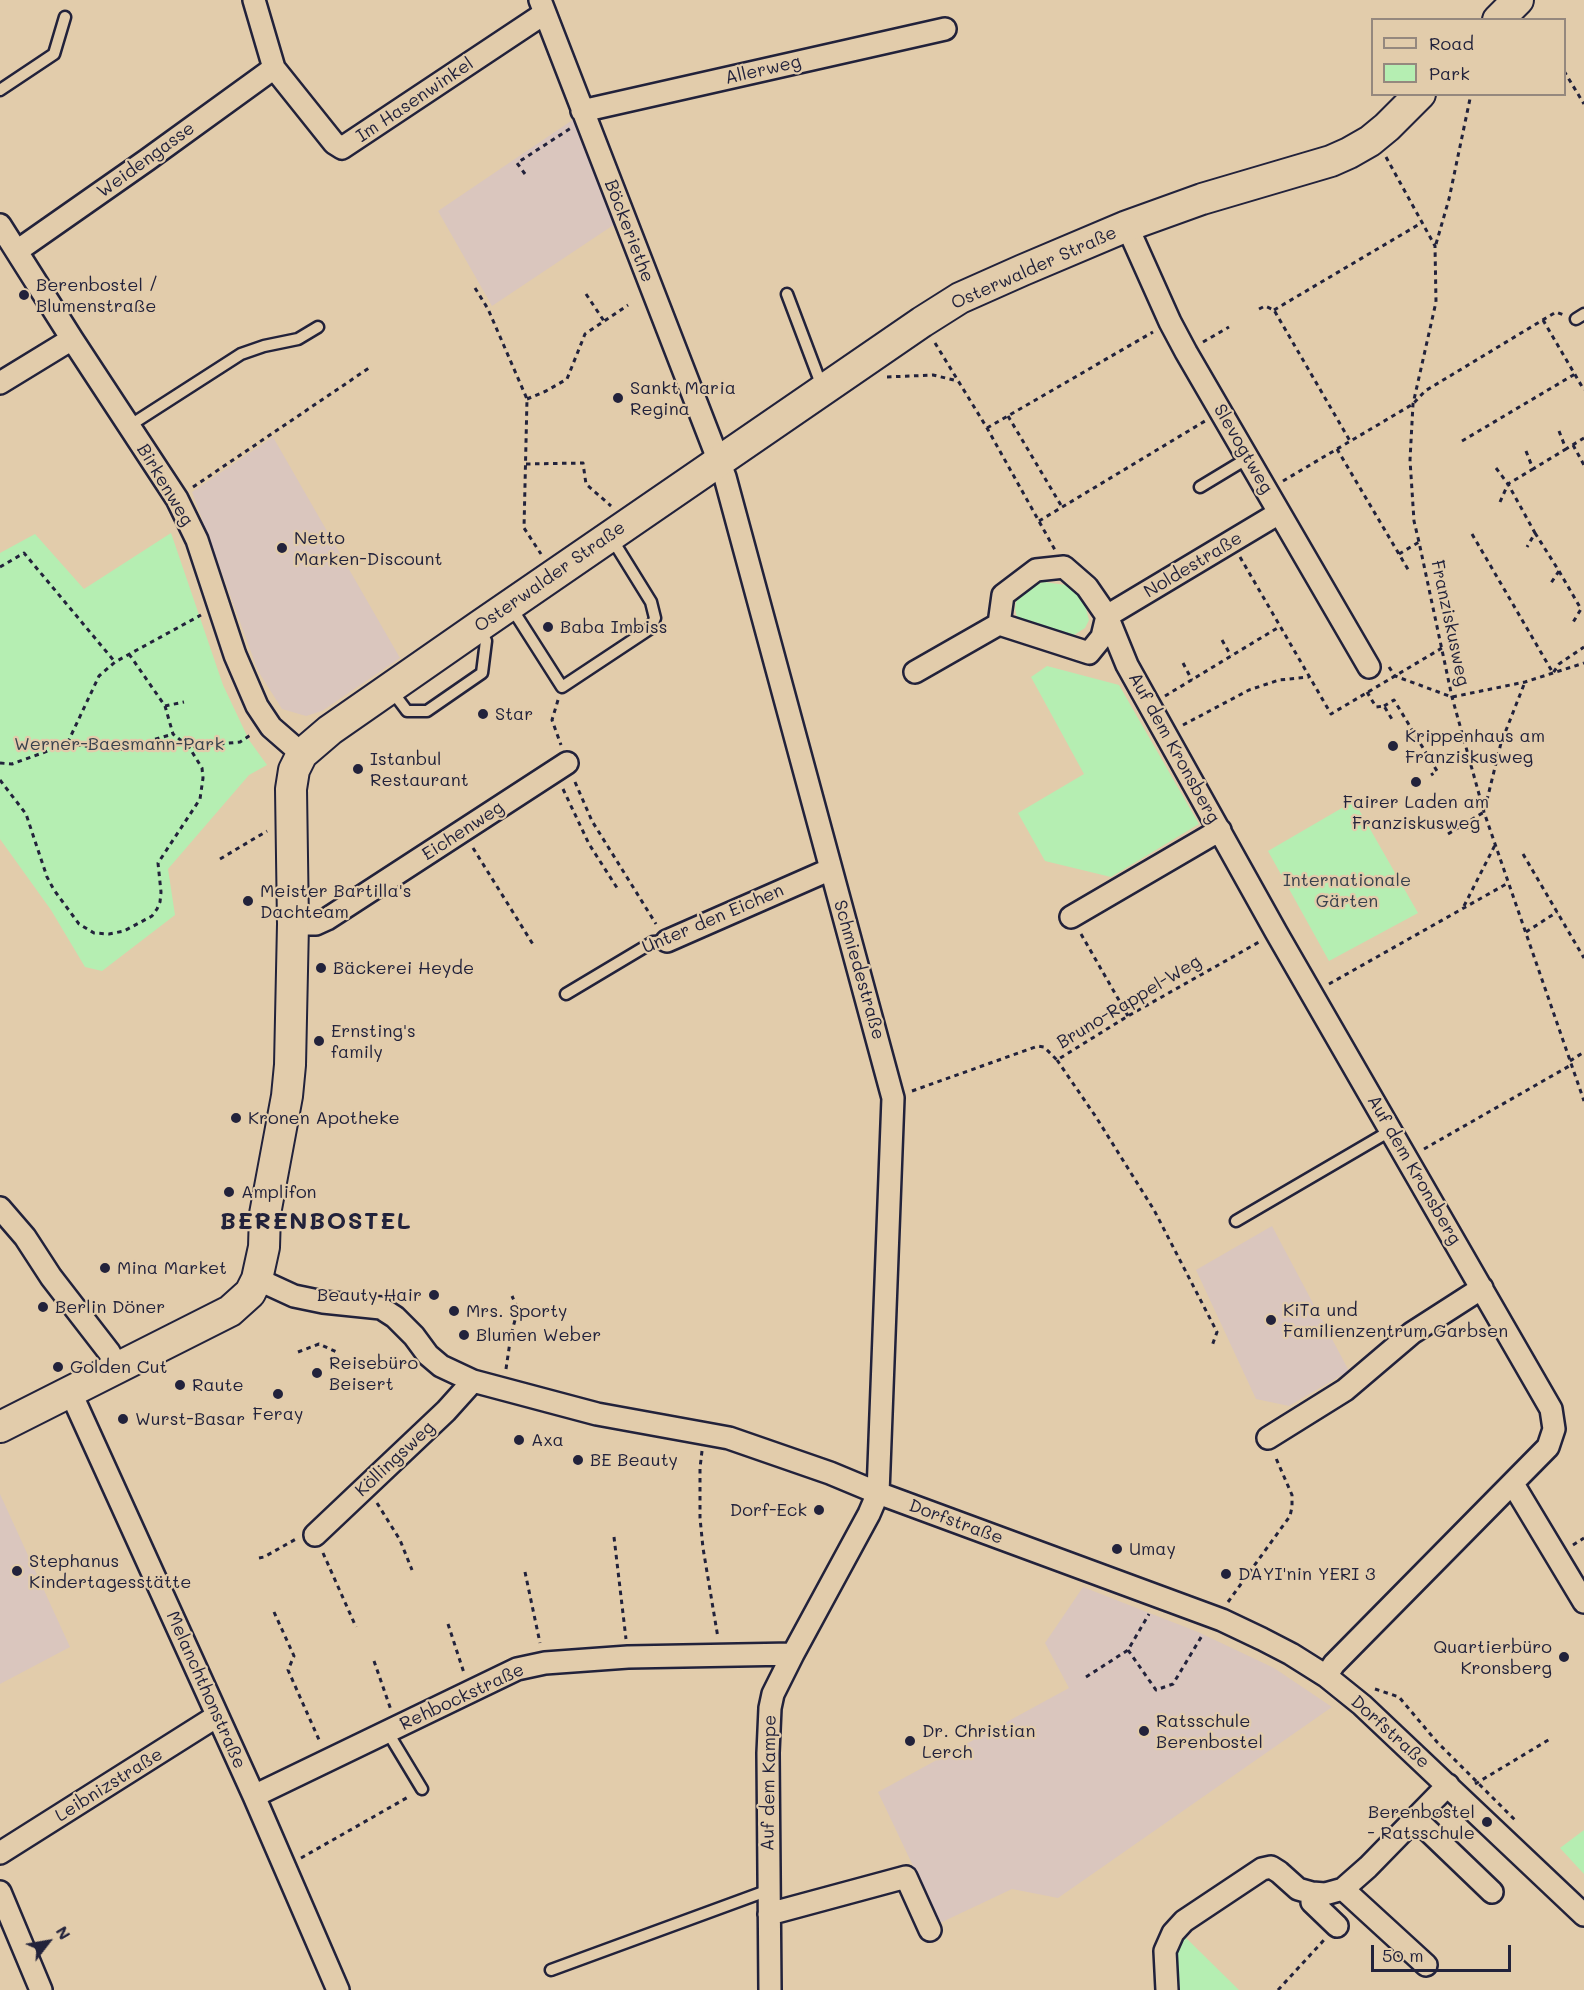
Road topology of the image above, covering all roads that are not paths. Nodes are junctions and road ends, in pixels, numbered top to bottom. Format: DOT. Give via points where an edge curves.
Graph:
graph roads {
  1 [pos="254,0"];
  2 [pos="1518,0"];
  3 [pos="542,6"];
  4 [pos="65,17"];
  5 [pos="1500,18"];
  6 [pos="945,29"];
  7 [pos="274,68"];
  8 [pos="0,90"];
  9 [pos="1418,96"];
  10 [pos="583,115"];
  11 [pos="0,225"];
  12 [pos="1127,226"];
  13 [pos="17,251"];
  14 [pos="787,294"];
  15 [pos="318,327"];
  16 [pos="72,339"];
  17 [pos="0,383"];
  18 [pos="826,388"];
  19 [pos="129,426"];
  20 [pos="1248,458"];
  21 [pos="719,460"];
  22 [pos="1200,487"];
  23 [pos="1280,513"];
  24 [pos="614,524"];
  25 [pos="510,605"];
  26 [pos="1107,616"];
  27 [pos="999,624"];
  28 [pos="478,627"];
  29 [pos="1369,667"];
  30 [pos="915,672"];
  31 [pos="390,688"];
  32 [pos="302,754"];
  33 [pos="560,767"];
  34 [pos="1220,830"];
  35 [pos="831,868"];
  36 [pos="1071,917"];
  37 [pos="293,924"];
  38 [pos="667,941"];
  39 [pos="566,994"];
  40 [pos="1390,1131"];
  41 [pos="0,1208"];
  42 [pos="1236,1221"];
  43 [pos="257,1279"];
  44 [pos="1482,1288"];
  45 [pos="118,1368"];
  46 [pos="473,1381"];
  47 [pos="70,1391"];
  48 [pos="0,1427"];
  49 [pos="1268,1438"];
  50 [pos="1513,1484"];
  51 [pos="878,1493"];
  52 [pos="308,1533"];
  53 [pos="1584,1602"];
  54 [pos="792,1654"];
  55 [pos="1326,1676"];
  56 [pos="218,1716"];
  57 [pos="392,1729"];
  58 [pos="422,1789"];
  59 [pos="1454,1792"];
  60 [pos="254,1796"];
  61 [pos="1416,1819"];
  62 [pos="0,1853"];
  63 [pos="1343,1888"];
  64 [pos="769,1890"];
  65 [pos="0,1892"];
  66 [pos="1492,1892"];
  67 [pos="1312,1893"];
  68 [pos="770,1914"];
  69 [pos="1584,1915"];
  70 [pos="1337,1926"];
  71 [pos="930,1930"];
  72 [pos="1426,1965"];
  73 [pos="551,1970"];
  74 [pos="41,1990"];
  75 [pos="338,1990"];
  76 [pos="770,1990"];
  77 [pos="1167,1990"];
  1 -- 7 [label="street, Im Hasenwinkel"];
  2 -- 5 [label="street"];
  3 -- 7 [label="street, Im Hasenwinkel" via="342,148"];
  3 -- 10 [label="street, Böckeriethe"];
  4 -- 8 [label="lane" via="54,54"];
  6 -- 10 [label="street, Allerweg"];
  7 -- 13 [label="street, Weidengasse"];
  9 -- 12 [label="street, Osterwalder Straße" via="1387,127 1350,153"];
  10 -- 21 [label="street, Böckeriethe"];
  11 -- 13 [label="street, Birkenweg"];
  12 -- 18 [label="street, Osterwalder Straße" via="960,298"];
  12 -- 20 [label="street, Slevogtweg" via="1170,322"];
  13 -- 16 [label="street, Birkenweg"];
  14 -- 18 [label="lane"];
  15 -- 19 [label="lane" via="298,339 241,354"];
  16 -- 17 [label="street"];
  16 -- 19 [label="street, Birkenweg"];
  18 -- 21 [label="street, Osterwalder Straße"];
  19 -- 32 [label="street, Birkenweg" via="177,499 197,540 256,706 268,724"];
  20 -- 22 [label="lane"];
  20 -- 23 [label="street, Slevogtweg"];
  21 -- 24 [label="street, Osterwalder Straße"];
  21 -- 35 [label="street, Schmiedestraße"];
  23 -- 26 [label="street, Noldestraße"];
  23 -- 29 [label="street, Slevogtweg"];
  24 -- 25 [label="street, Osterwalder Straße"];
  24 -- 25 [label="lane" via="651,602 655,618 651,628 562,687"];
  25 -- 28 [label="street, Osterwalder Straße"];
  26 -- 27 [label="street" via="1101,637 1089,653"];
  26 -- 27 [label="street" via="1087,587 1064,567 1036,570 1003,595"];
  26 -- 34 [label="street, Auf dem Kronsberg" via="1128,665"];
  27 -- 30 [label="street"];
  28 -- 31 [label="street, Osterwalder Straße"];
  28 -- 31 [label="lane" via="486,641 482,674 427,711 407,711"];
  31 -- 32 [label="street, Osterwalder Straße"];
  32 -- 37 [label="street, Osterwalder Straße" via="291,789"];
  33 -- 37 [label="street, Eichenweg" via="327,920"];
  34 -- 36 [label="street"];
  34 -- 40 [label="street, Auf dem Kronsberg"];
  35 -- 38 [label="street, Unter den Eichen"];
  35 -- 51 [label="street, Schmiedestraße" via="893,1098"];
  37 -- 43 [label="street, Osterwalder Straße" via="288,1086"];
  38 -- 39 [label="lane, Unter den Eichen" via="653,942"];
  40 -- 42 [label="lane"];
  40 -- 44 [label="street, Auf dem Kronsberg"];
  41 -- 45 [label="street"];
  43 -- 45 [label="street, Osterwalder Straße" via="250,1293 231,1311"];
  43 -- 46 [label="street, Dorfstraße" via="294,1296 381,1308 408,1329 435,1361"];
  44 -- 49 [label="street" via="1412,1334 1344,1390"];
  44 -- 50 [label="street, Auf dem Kronsberg" via="1551,1409 1554,1429 1548,1447"];
  45 -- 47 [label="street, Osterwalder Straße"];
  46 -- 51 [label="street, Dorfstraße" via="597,1414 729,1438"];
  46 -- 52 [label="street, Köllingsweg" via="365,1488"];
  47 -- 48 [label="street, Osterwalder Straße"];
  47 -- 56 [label="street, Melanchthonstraße"];
  50 -- 53 [label="street"];
  50 -- 55 [label="street, Auf dem Kronsberg"];
  51 -- 54 [label="street, Auf dem Kampe"];
  51 -- 55 [label="street, Dorfstraße" via="1222,1620"];
  54 -- 57 [label="street, Rehbockstraße" via="544,1663 517,1669"];
  54 -- 64 [label="street, Auf dem Kampe" via="770,1708"];
  55 -- 59 [label="street, Dorfstraße"];
  56 -- 60 [label="street, Melanchthonstraße"];
  56 -- 62 [label="street, Leibnizstraße"];
  57 -- 58 [label="lane"];
  57 -- 60 [label="street, Rehbockstraße"];
  59 -- 61 [label="street"];
  59 -- 69 [label="street, Dorfstraße"];
  60 -- 75 [label="street, Melanchthonstraße"];
  61 -- 63 [label="street"];
  61 -- 66 [label="street"];
  63 -- 67 [label="street" via="1325,1894"];
  63 -- 72 [label="street"];
  64 -- 68 [label="street, Auf dem Kampe"];
  64 -- 73 [label="lane"];
  65 -- 74 [label="street"];
  67 -- 70 [label="street" via="1312,1902"];
  67 -- 77 [label="street" via="1298,1889 1271,1867 1194,1914 1173,1933 1165,1951"];
  68 -- 71 [label="street" via="906,1877"];
  68 -- 76 [label="street, Auf dem Kampe"];
}
